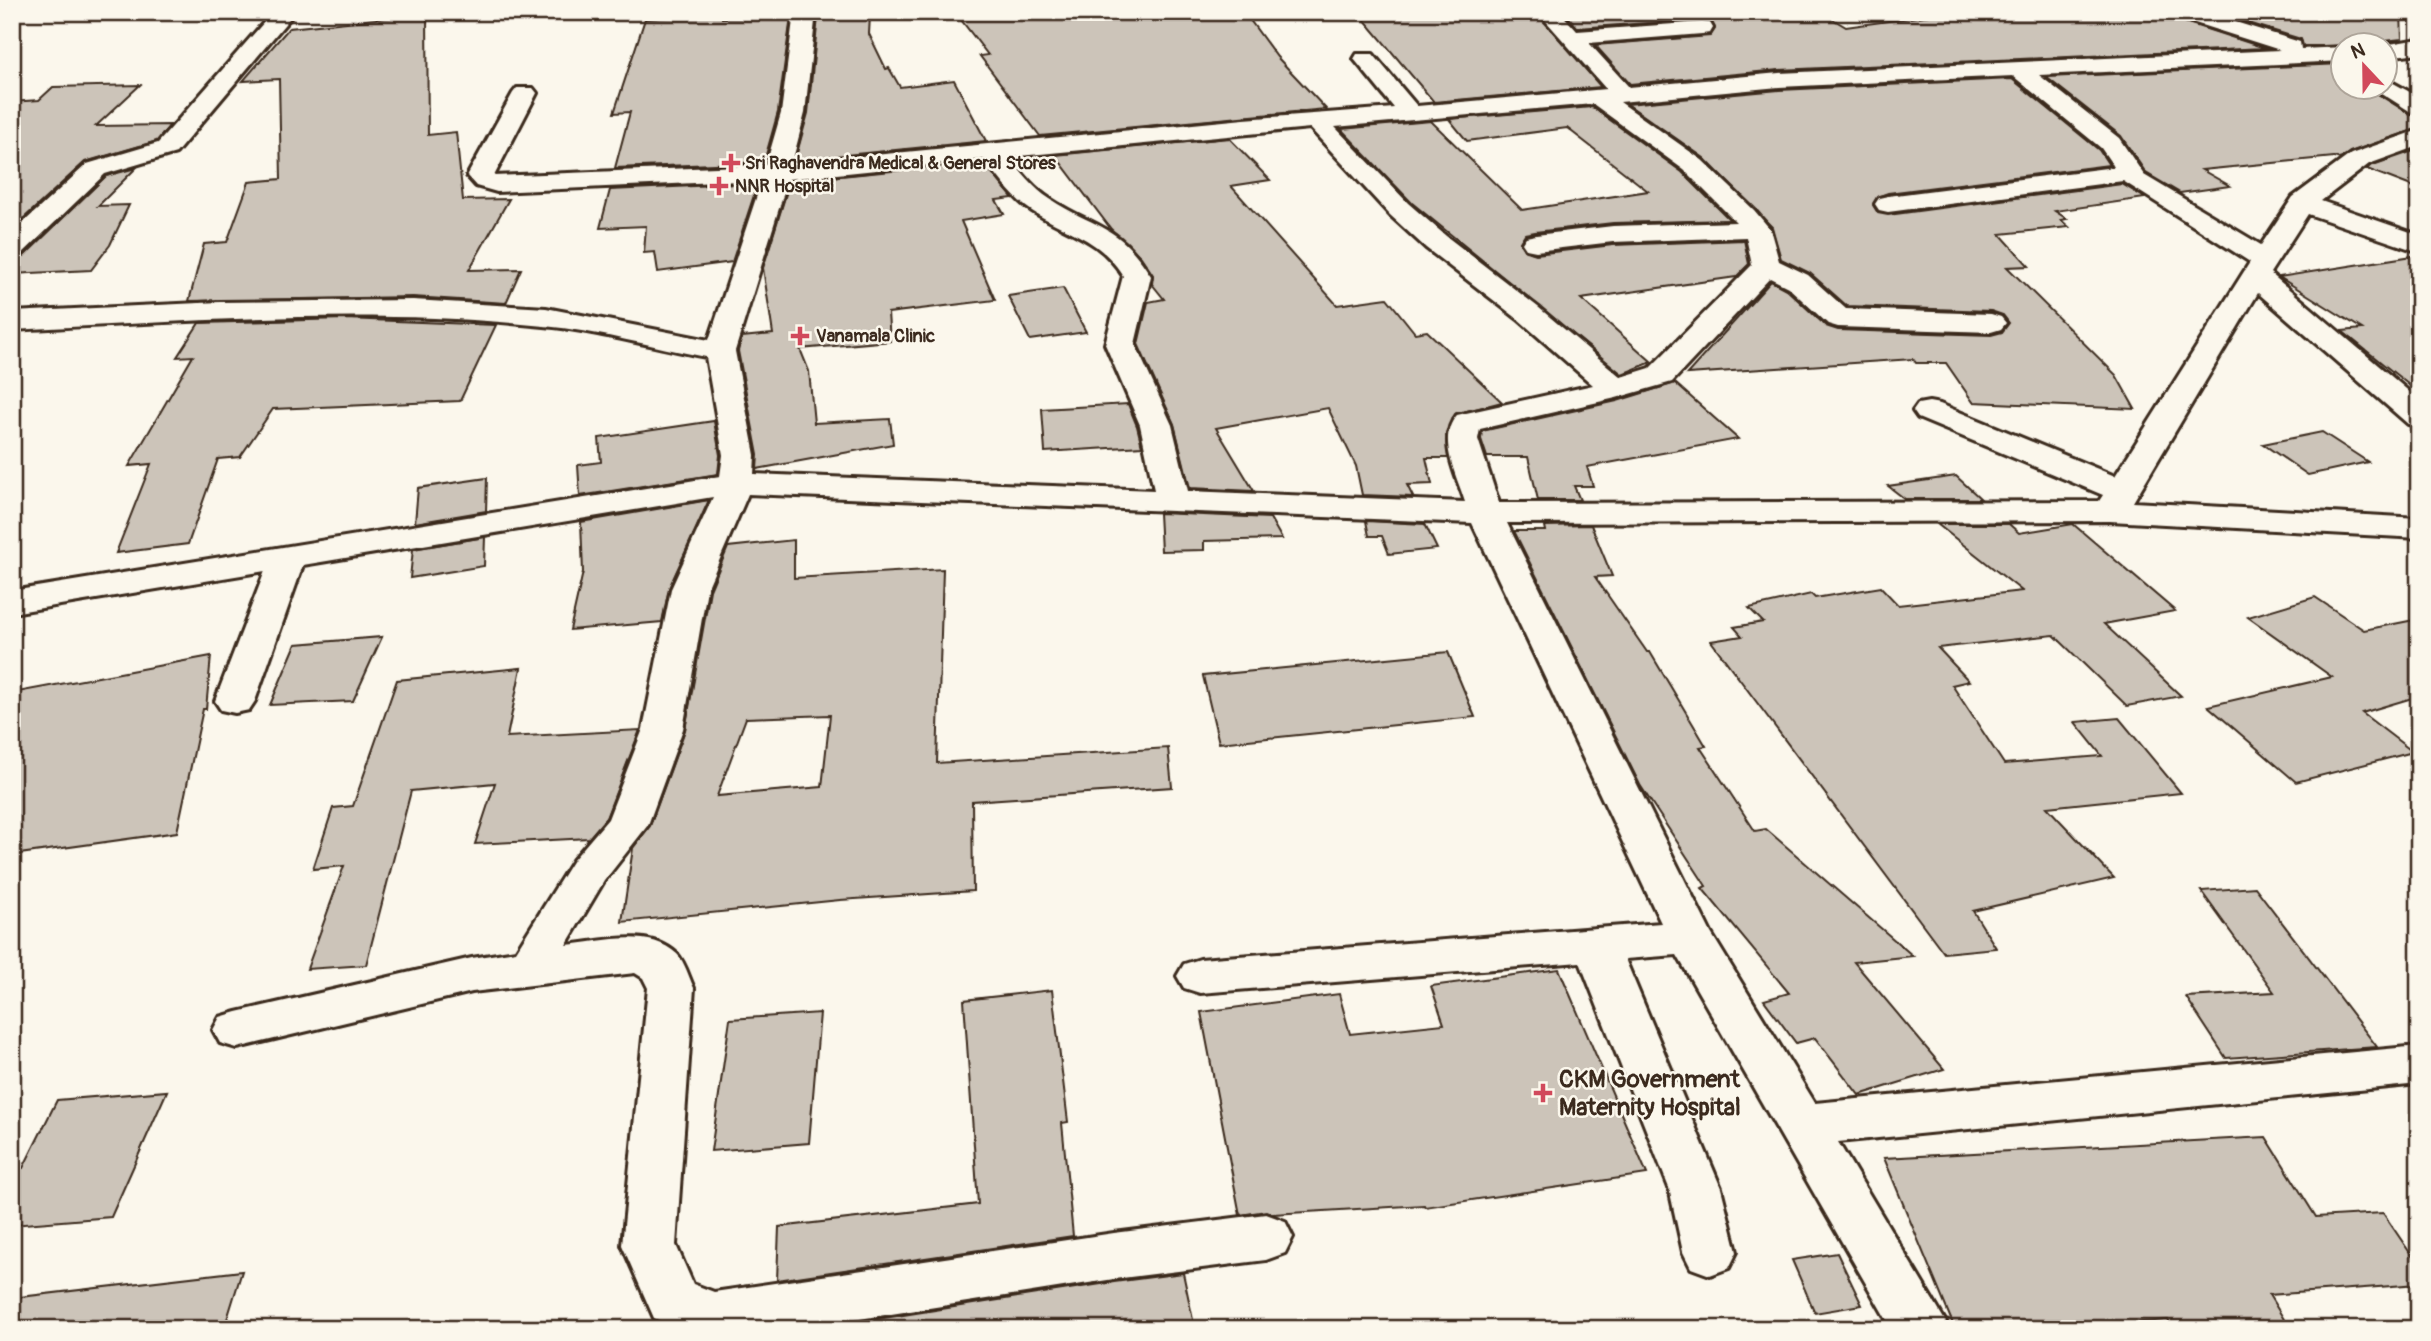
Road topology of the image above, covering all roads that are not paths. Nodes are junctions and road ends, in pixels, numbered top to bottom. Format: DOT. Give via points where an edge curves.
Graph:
graph roads {
  1 [pos="285,12"];
  2 [pos="805,12"];
  3 [pos="1548,12"];
  4 [pos="2180,12"];
  5 [pos="1702,28"];
  6 [pos="1572,38"];
  7 [pos="2419,46"];
  8 [pos="2400,48"];
  9 [pos="2330,57"];
  10 [pos="1365,59"];
  11 [pos="2330,59"];
  12 [pos="2018,70"];
  13 [pos="525,93"];
  14 [pos="1610,95"];
  15 [pos="2400,95"];
  16 [pos="2419,107"];
  17 [pos="1411,114"];
  18 [pos="1315,121"];
  19 [pos="2419,137"];
  20 [pos="990,150"];
  21 [pos="777,172"];
  22 [pos="2130,173"];
  23 [pos="2302,203"];
  24 [pos="1888,204"];
  25 [pos="1757,229"];
  26 [pos="1536,243"];
  27 [pos="2419,243"];
  28 [pos="12,248"];
  29 [pos="1766,265"];
  30 [pos="2261,267"];
  31 [pos="12,321"];
  32 [pos="1991,323"];
  33 [pos="720,351"];
  34 [pos="1616,389"];
  35 [pos="1929,411"];
  36 [pos="2419,417"];
  37 [pos="736,483"];
  38 [pos="1173,500"];
  39 [pos="2116,501"];
  40 [pos="1485,513"];
  41 [pos="2419,528"];
  42 [pos="288,556"];
  43 [pos="12,602"];
  44 [pos="235,701"];
  45 [pos="1690,937"];
  46 [pos="1596,944"];
  47 [pos="531,966"];
  48 [pos="1200,976"];
  49 [pos="237,1030"];
  50 [pos="2419,1065"];
  51 [pos="1800,1125"];
  52 [pos="1266,1237"];
  53 [pos="1710,1252"];
  54 [pos="1922,1329"];
  1 -- 28 [label="street" via="167,148 96,169"];
  2 -- 21 [label="street" via="793,113"];
  3 -- 6 [label="street"];
  4 -- 9 [label="street"];
  5 -- 6 [label="street"];
  6 -- 14 [label="street"];
  7 -- 8 [label="street"];
  10 -- 17 [label="street"];
  11 -- 12 [label="street"];
  12 -- 14 [label="street" via="1779,80"];
  12 -- 22 [label="street" via="2110,143"];
  13 -- 21 [label="street" via="480,176 485,181"];
  14 -- 17 [label="street"];
  14 -- 25 [label="street" via="1693,165"];
  15 -- 16 [label="street"];
  17 -- 18 [label="street"];
  18 -- 20 [label="street"];
  18 -- 34 [label="street" via="1427,234"];
  19 -- 23 [label="street" via="2360,159"];
  20 -- 21 [label="street"];
  20 -- 38 [label="street" via="1041,205 1109,239 1137,276 1119,344 1156,425"];
  21 -- 33 [label="street"];
  22 -- 24 [label="street"];
  22 -- 30 [label="street"];
  23 -- 27 [label="street"];
  23 -- 30 [label="street"];
  25 -- 26 [label="street" via="1613,234"];
  25 -- 29 [label="street"];
  29 -- 32 [label="street" via="1798,281 1838,318"];
  29 -- 34 [label="street" via="1661,375"];
  30 -- 36 [label="street"];
  30 -- 39 [label="street"];
  31 -- 33 [label="street" via="219,311 413,309 546,317"];
  33 -- 37 [label="street" via="739,455"];
  34 -- 40 [label="street" via="1468,422 1462,439"];
  35 -- 39 [label="street"];
  37 -- 38 [label="street"];
  37 -- 42 [label="street"];
  37 -- 47 [label="street" via="689,589 663,729 627,825 588,871"];
  38 -- 40 [label="street"];
  39 -- 40 [label="street"];
  39 -- 41 [label="street"];
  40 -- 45 [label="street"];
  42 -- 43 [label="street"];
  42 -- 44 [label="street"];
  45 -- 46 [label="street"];
  45 -- 51 [label="street"];
  46 -- 48 [label="street"];
  46 -- 53 [label="street" via="1695,1188"];
  47 -- 49 [label="street" via="472,975"];
  47 -- 52 [label="street" via="643,955 661,967 671,988 649,1245 673,1301 713,1317"];
  50 -- 51 [label="street"];
  51 -- 54 [label="street"];
}
